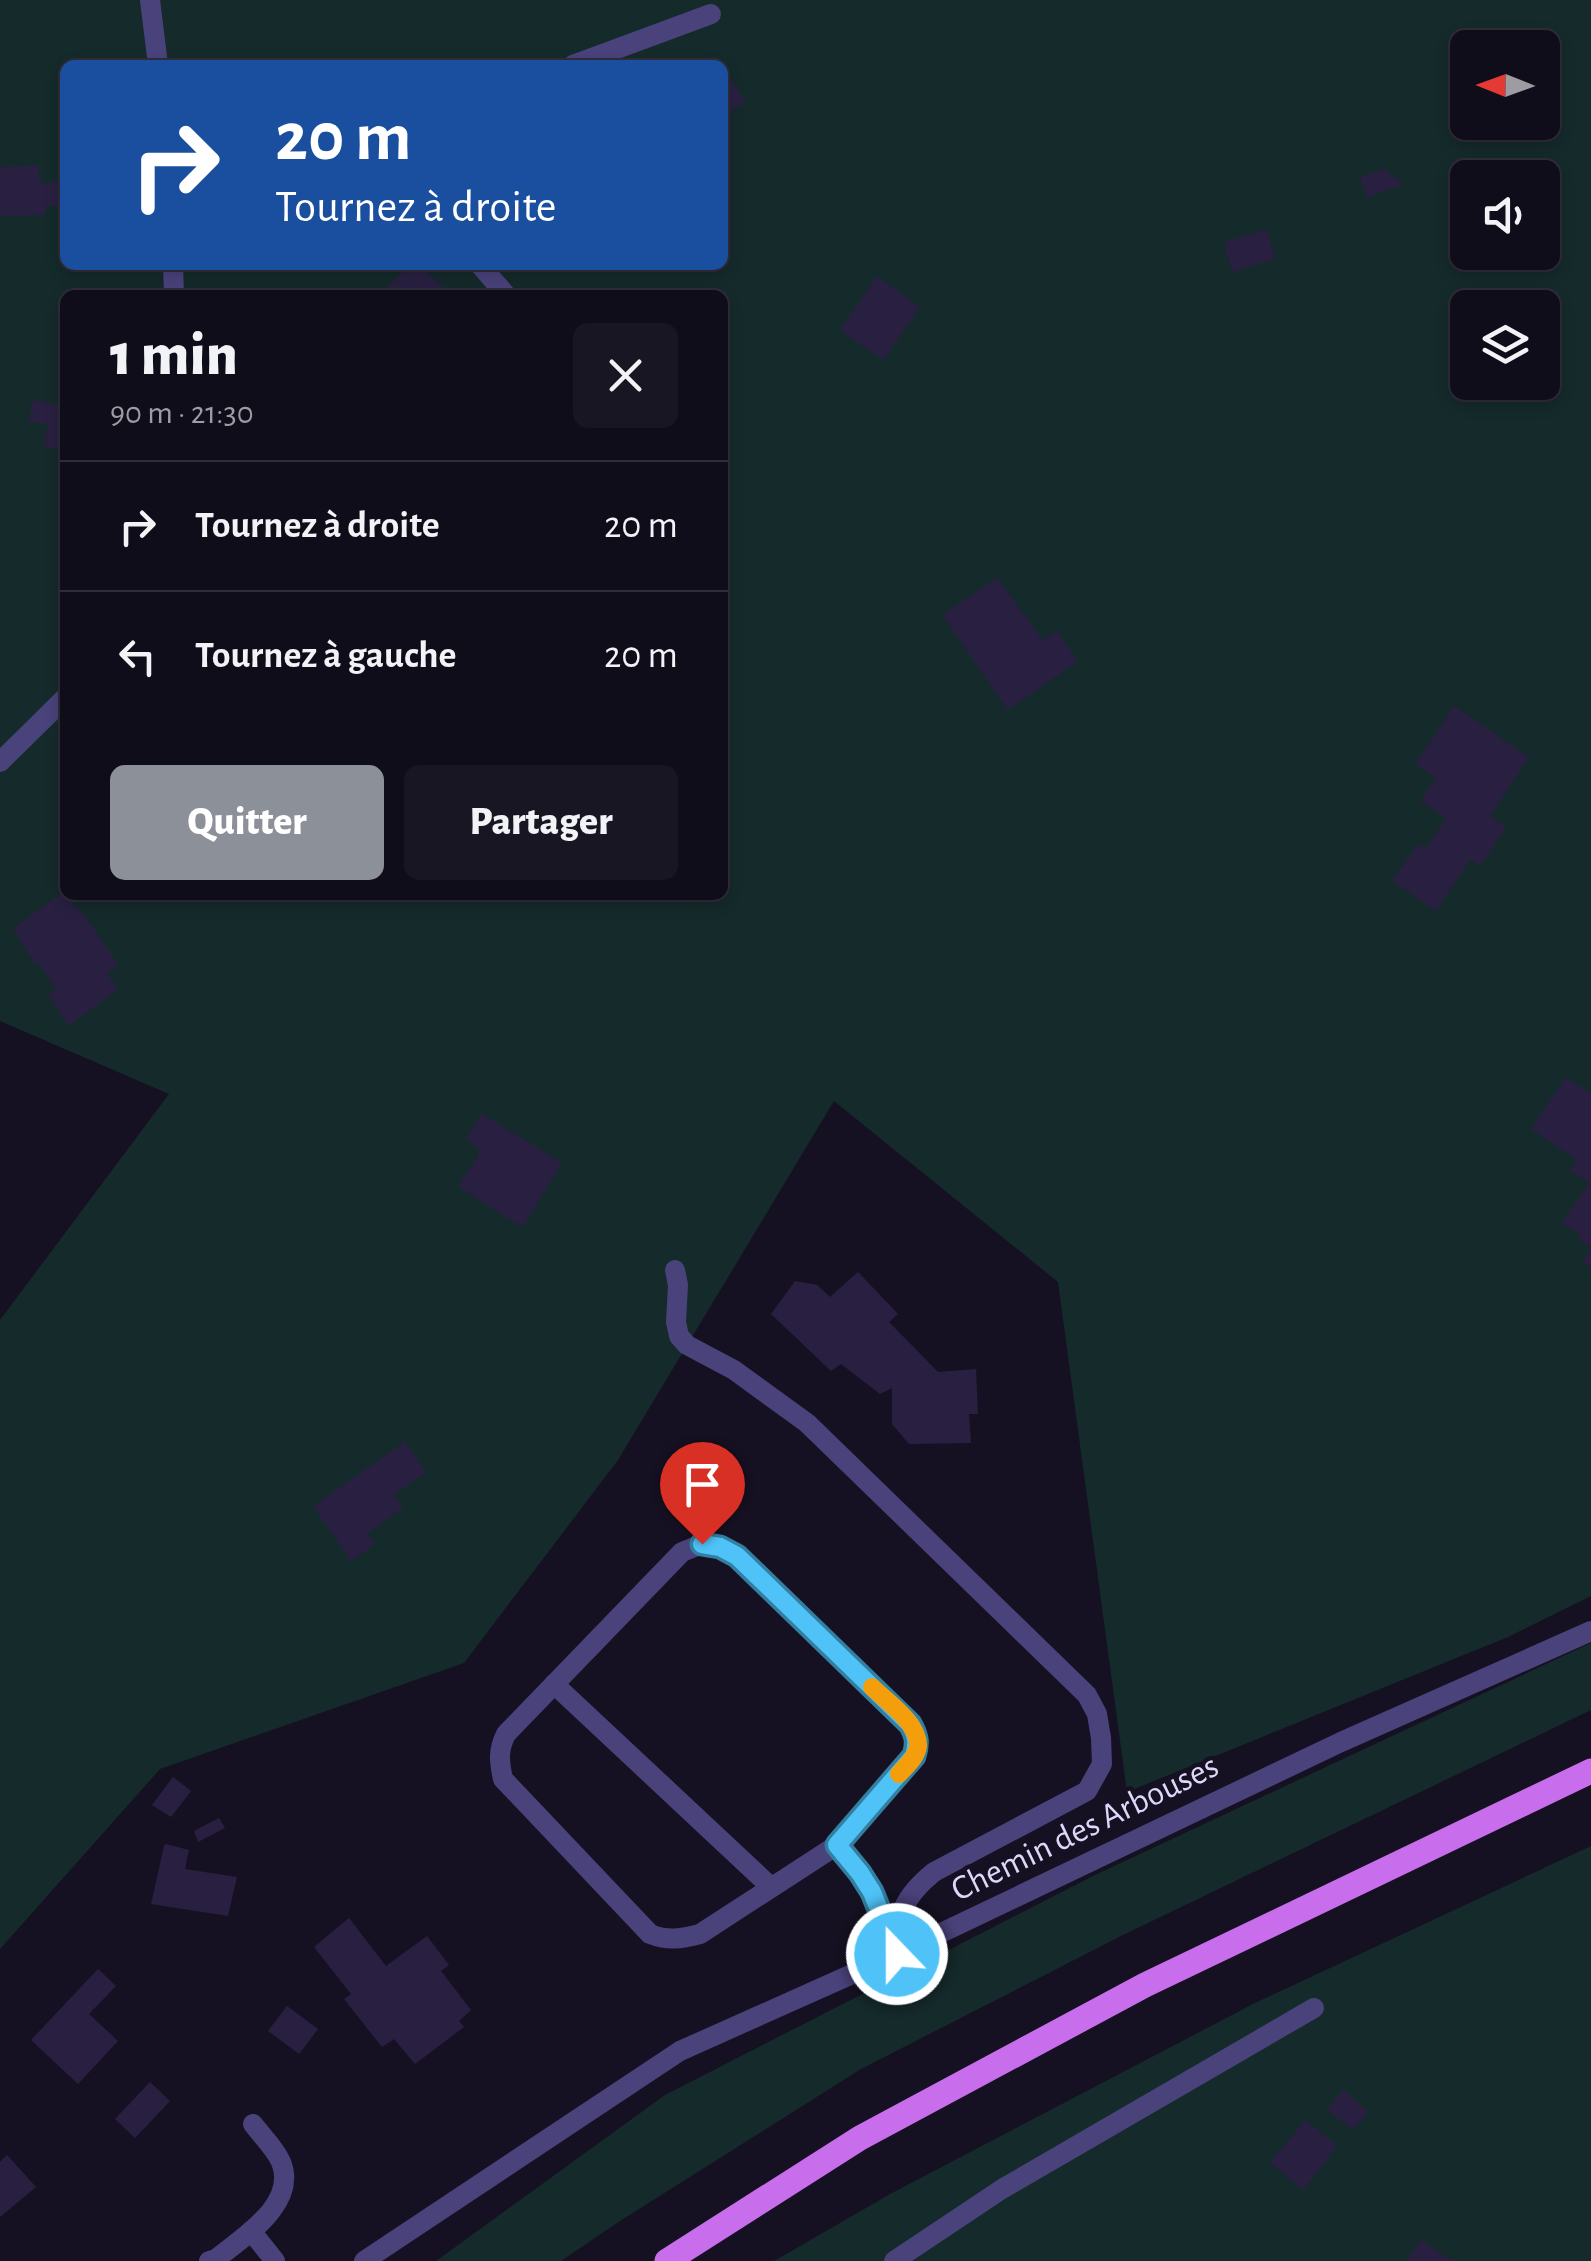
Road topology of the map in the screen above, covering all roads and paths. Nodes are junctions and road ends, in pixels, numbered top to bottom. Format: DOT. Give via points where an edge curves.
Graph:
graph roads {
  1 [pos="150,0"];
  2 [pos="711,14"];
  3 [pos="157,60"];
  4 [pos="587,60"];
  5 [pos="484,270"];
  6 [pos="502,290"];
  7 [pos="60,703"];
  8 [pos="0,762"];
  9 [pos="675,1270"];
  10 [pos="1591,1631"];
  11 [pos="554,1684"];
  12 [pos="1591,1772"];
  13 [pos="837,1845"];
  14 [pos="771,1887"];
  15 [pos="897,1954"];
  16 [pos="1314,2008"];
  17 [pos="253,2124"];
  18 [pos="251,2231"];
  19 [pos="209,2261"];
  20 [pos="275,2261"];
  21 [pos="364,2261"];
  22 [pos="667,2261"];
  23 [pos="894,2261"];
  1 -- 3 [label="street"];
  2 -- 4 [label="street"];
  5 -- 6 [label="street"];
  7 -- 8 [label="street"];
  9 -- 15 [label="street" via="676,1322 687,1345 807,1423 1086,1695 1097,1714 1102,1764 1087,1791 919,1884 902,1907"];
  10 -- 15 [label="street, Chemin des Arbouses"];
  11 -- 13 [label="street" via="682,1552 702,1544 737,1556 915,1734 914,1756"];
  11 -- 14 [label="street"];
  11 -- 14 [label="street" via="506,1734 499,1748 503,1779 650,1934 700,1934"];
  12 -- 22 [label="main road" via="1128,1994 860,2138"];
  13 -- 14 [label="street"];
  13 -- 15 [label="street" via="872,1892"];
  15 -- 21 [label="street, Chemin des Arbouses" via="680,2052"];
  16 -- 23 [label="street" via="1002,2189"];
  17 -- 18 [label="street" via="279,2157 284,2189"];
  18 -- 19 [label="street"];
  18 -- 20 [label="street"];
}
